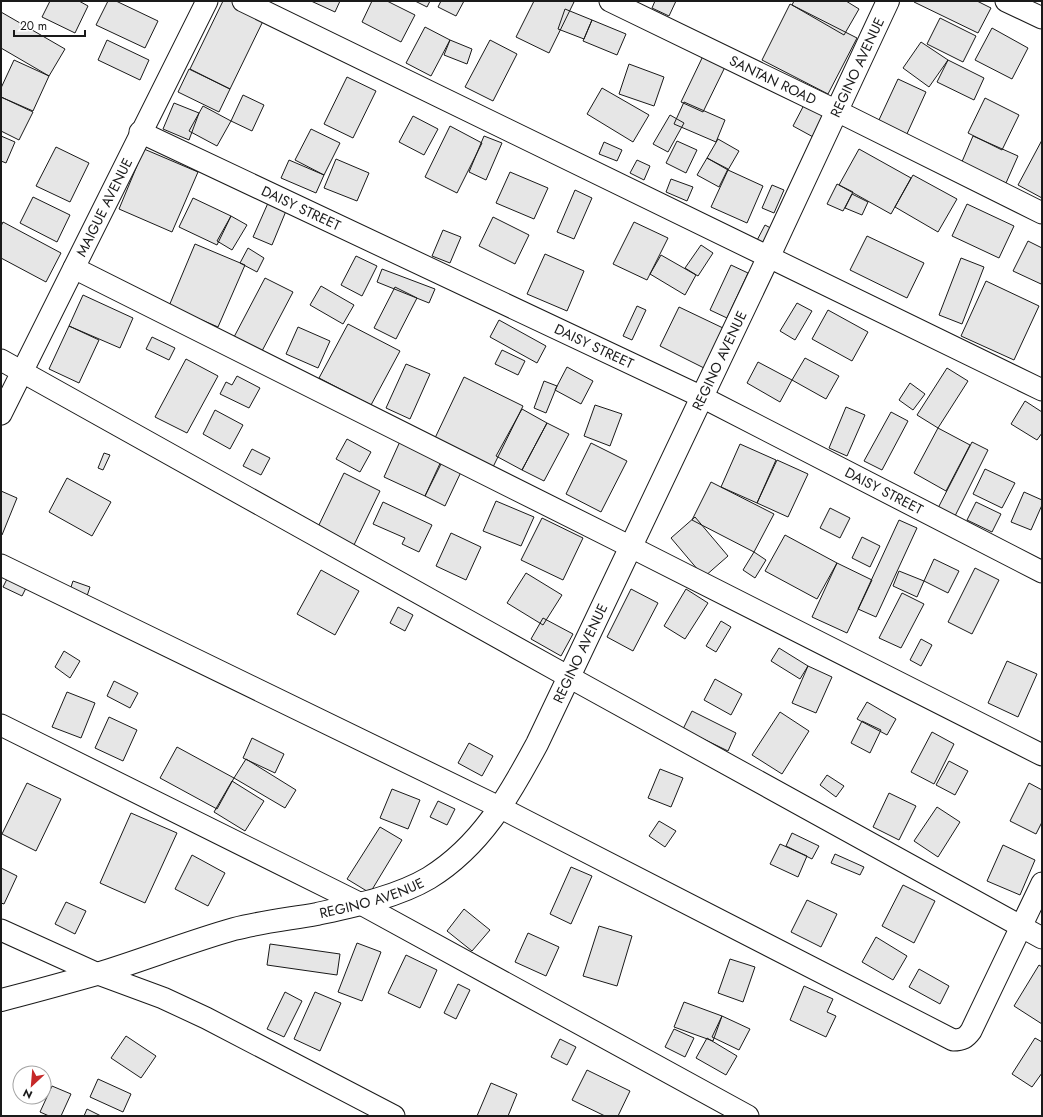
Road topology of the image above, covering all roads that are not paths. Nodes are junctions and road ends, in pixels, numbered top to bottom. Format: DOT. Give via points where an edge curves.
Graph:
graph roads {
  1 [pos="207,1"];
  2 [pos="243,1"];
  3 [pos="610,1"];
  4 [pos="888,1"];
  5 [pos="1006,1"];
  6 [pos="1042,18"];
  7 [pos="837,111"];
  8 [pos="140,132"];
  9 [pos="1042,214"];
  10 [pos="769,256"];
  11 [pos="74,268"];
  12 [pos="1,360"];
  13 [pos="23,372"];
  14 [pos="1042,390"];
  15 [pos="702,397"];
  16 [pos="1,414"];
  17 [pos="631,547"];
  18 [pos="1,565"];
  19 [pos="1042,572"];
  20 [pos="569,677"];
  21 [pos="1,725"];
  22 [pos="1042,755"];
  23 [pos="501,808"];
  24 [pos="1042,882"];
  25 [pos="361,904"];
  26 [pos="1022,927"];
  27 [pos="1,930"];
  28 [pos="1042,938"];
  29 [pos="98,974"];
  30 [pos="1,1000"];
  31 [pos="394,1116"];
  32 [pos="748,1116"];
  1 -- 8 [label="street, MAIGUE AVENUE"];
  2 -- 10 [label="street"];
  3 -- 7 [label="street, SANTAN ROAD"];
  4 -- 7 [label="street, REGINO AVENUE"];
  5 -- 6 [label="street"];
  7 -- 9 [label="street, SANTAN ROAD"];
  7 -- 10 [label="street, REGINO AVENUE"];
  8 -- 11 [label="street, MAIGUE AVENUE"];
  8 -- 15 [label="street, DAISY STREET"];
  10 -- 14 [label="street"];
  10 -- 15 [label="street, REGINO AVENUE"];
  11 -- 13 [label="street, MAIGUE AVENUE"];
  11 -- 17 [label="street"];
  12 -- 13 [label="street"];
  13 -- 16 [label="street, MAIGUE AVENUE"];
  13 -- 20 [label="street"];
  15 -- 17 [label="street, REGINO AVENUE"];
  15 -- 19 [label="street, DAISY STREET"];
  17 -- 20 [label="street, REGINO AVENUE"];
  17 -- 22 [label="street"];
  18 -- 23 [label="street"];
  20 -- 23 [label="street, REGINO AVENUE" via="537,744"];
  20 -- 26 [label="street"];
  21 -- 25 [label="street"];
  23 -- 25 [label="street, REGINO AVENUE" via="478,838 428,878 397,893"];
  23 -- 26 [label="street" via="953,1040 961,1040 968,1036"];
  24 -- 26 [label="street"];
  25 -- 29 [label="street, REGINO AVENUE" via="234,929"];
  25 -- 32 [label="street"];
  26 -- 28 [label="street"];
  27 -- 29 [label="street"];
  29 -- 30 [label="street, REGINO AVENUE"];
  29 -- 31 [label="street" via="163,998 206,1018"];
}
